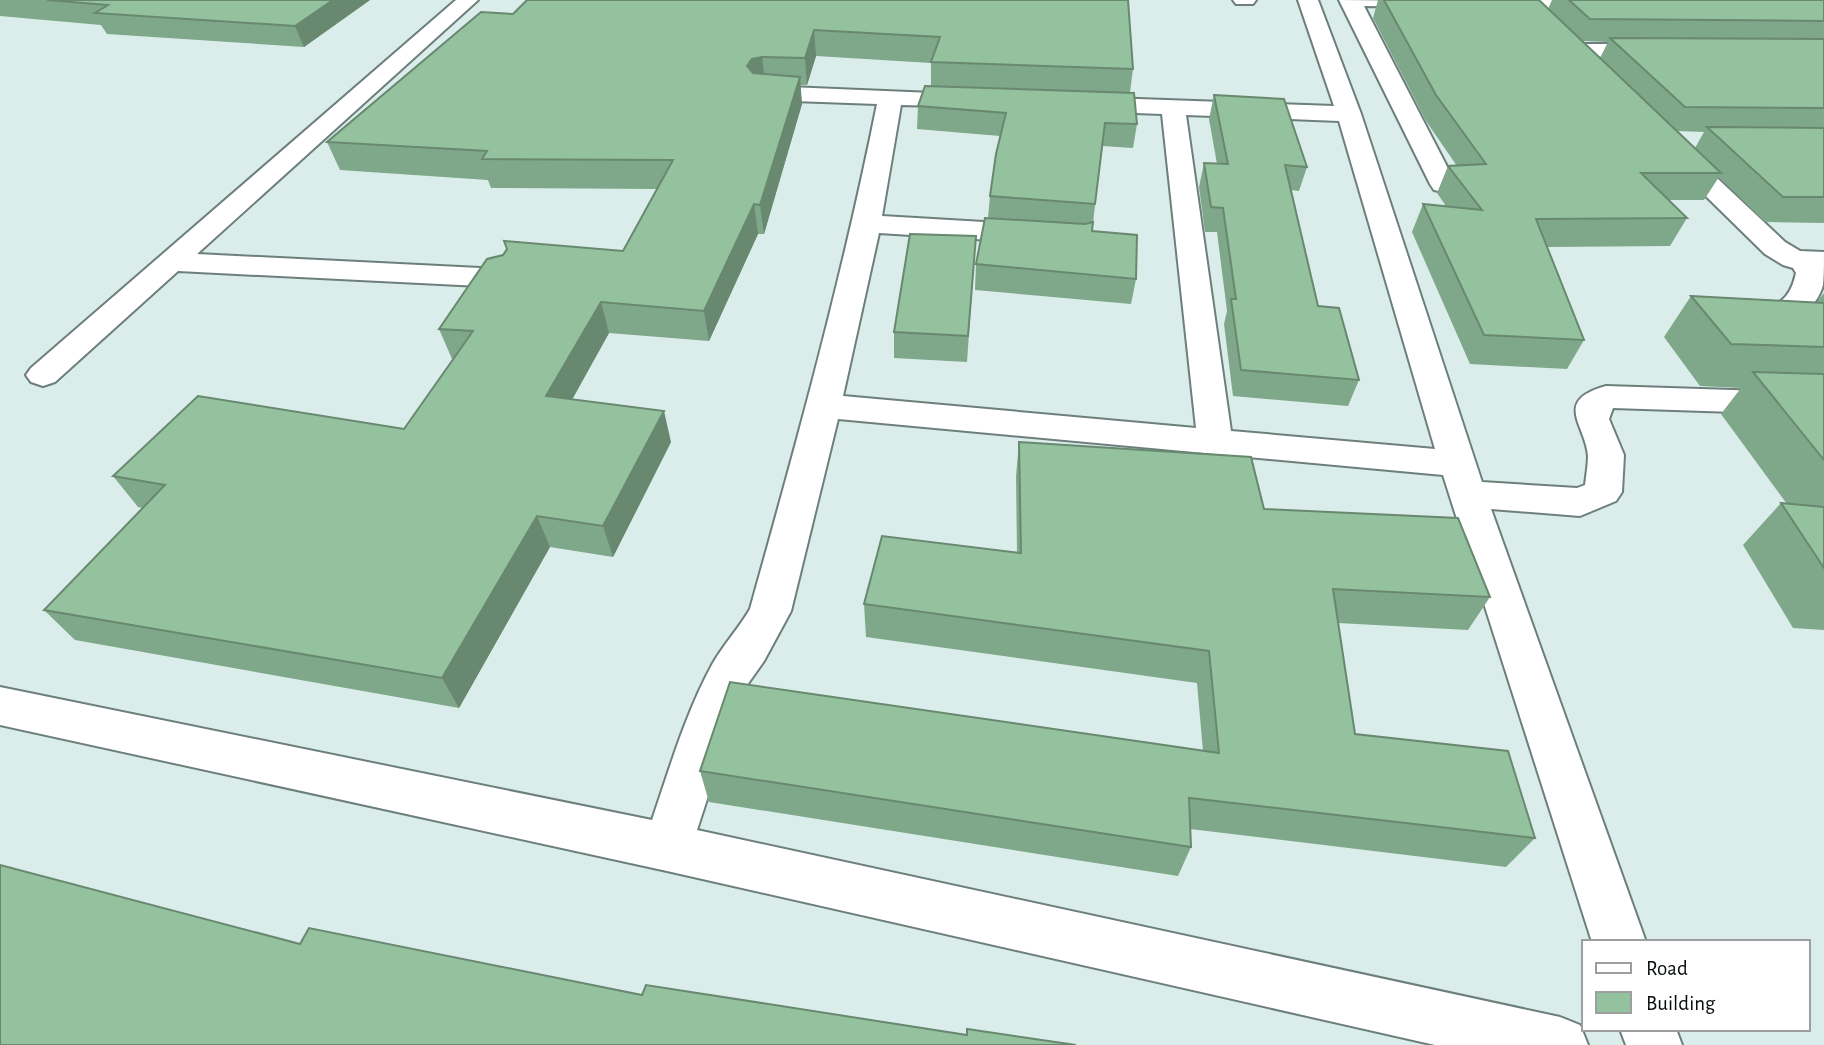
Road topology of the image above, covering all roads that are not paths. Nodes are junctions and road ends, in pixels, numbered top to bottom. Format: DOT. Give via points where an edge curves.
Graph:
graph roads {
  1 [pos="468,0"];
  2 [pos="1308,0"];
  3 [pos="1350,0"];
  4 [pos="1462,1"];
  5 [pos="1523,2"];
  6 [pos="1619,3"];
  7 [pos="1573,51"];
  8 [pos="1670,51"];
  9 [pos="1600,78"];
  10 [pos="765,93"];
  11 [pos="890,97"];
  12 [pos="998,101"];
  13 [pos="1065,103"];
  14 [pos="1173,107"];
  15 [pos="1349,114"];
  16 [pos="1704,141"];
  17 [pos="1443,184"];
  18 [pos="867,224"];
  19 [pos="1068,236"];
  20 [pos="1814,261"];
  21 [pos="170,262"];
  22 [pos="500,278"];
  23 [pos="1722,318"];
  24 [pos="43,375"];
  25 [pos="1824,404"];
  26 [pos="824,406"];
  27 [pos="1215,442"];
  28 [pos="1463,479"];
  29 [pos="0,706"];
  30 [pos="667,848"];
  31 [pos="1618,940"];
  32 [pos="1560,1045"];
  1 -- 21 [label="street"];
  2 -- 15 [label="street"];
  3 -- 4 [label="street"];
  3 -- 17 [label="street"];
  4 -- 5 [label="street"];
  5 -- 6 [label="street"];
  5 -- 7 [label="street"];
  7 -- 8 [label="street"];
  7 -- 9 [label="street"];
  10 -- 11 [label="street"];
  11 -- 12 [label="street"];
  11 -- 18 [label="street"];
  13 -- 14 [label="street"];
  14 -- 15 [label="street"];
  14 -- 27 [label="street"];
  15 -- 28 [label="street"];
  16 -- 20 [label="street" via="1660,136 1764,240 1785,254"];
  18 -- 19 [label="street"];
  18 -- 26 [label="street"];
  20 -- 23 [label="street" via="1810,285 1796,306 1769,320"];
  21 -- 22 [label="street"];
  21 -- 24 [label="street"];
  25 -- 28 [label="street" via="1606,397 1594,405 1592,419 1606,456 1603,492 1580,502"];
  26 -- 27 [label="street"];
  26 -- 30 [label="street" via="770,611 713,710"];
  27 -- 28 [label="street"];
  28 -- 31 [label="street"];
  29 -- 30 [label="street"];
  30 -- 32 [label="street"];
}
